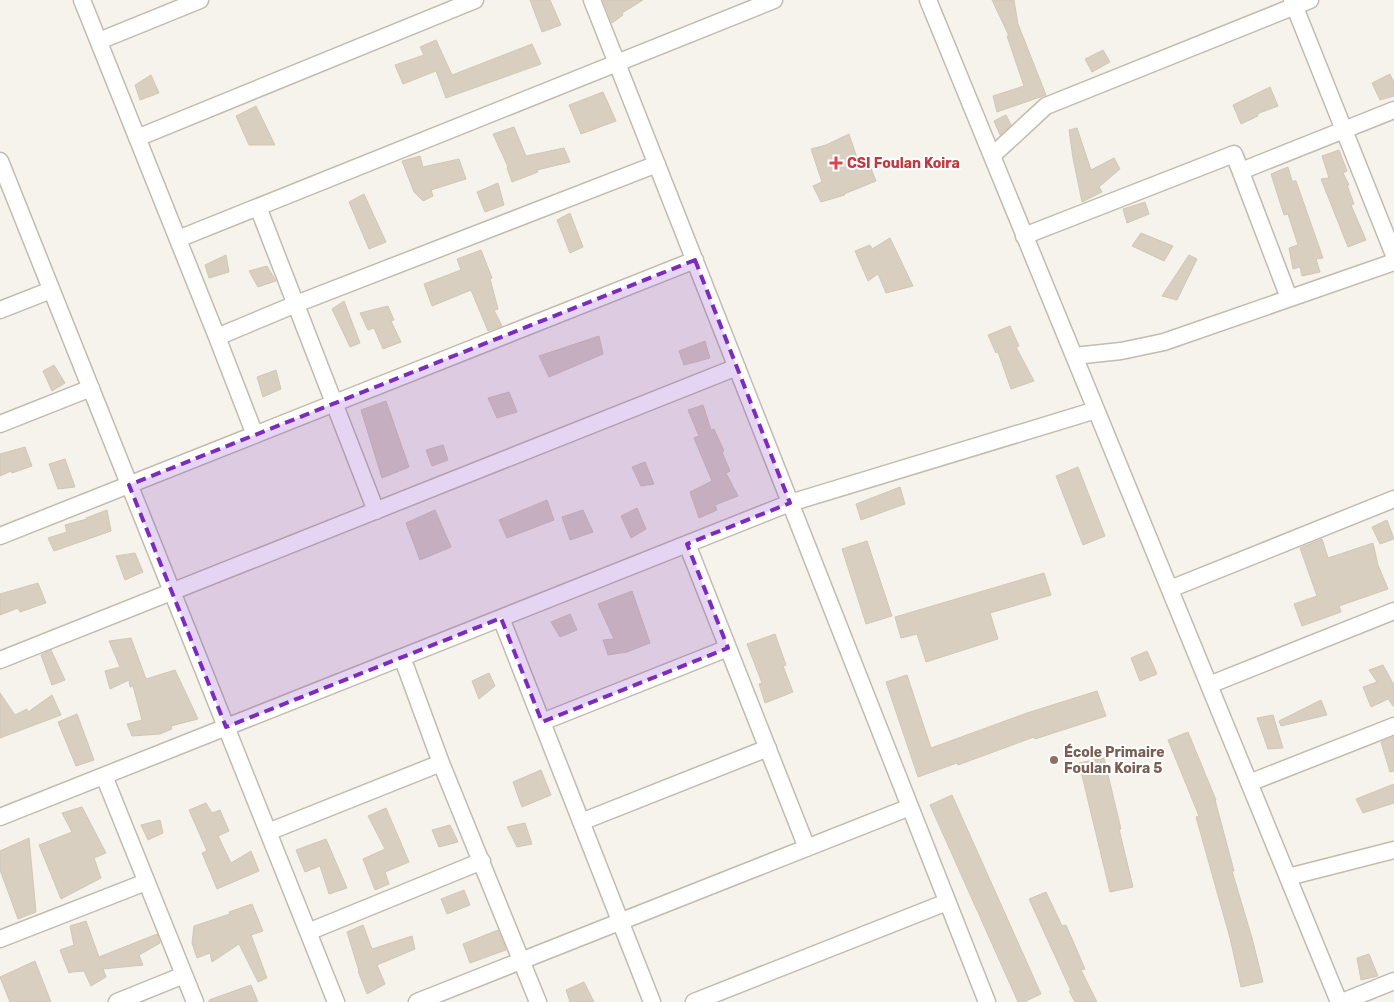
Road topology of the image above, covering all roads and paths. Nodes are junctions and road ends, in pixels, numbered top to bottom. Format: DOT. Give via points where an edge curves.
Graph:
graph roads {
  1 [pos="82,0"];
  2 [pos="200,0"];
  3 [pos="475,0"];
  4 [pos="592,0"];
  5 [pos="774,0"];
  6 [pos="928,0"];
  7 [pos="1299,2"];
  8 [pos="99,41"];
  9 [pos="617,63"];
  10 [pos="1394,110"];
  11 [pos="1344,130"];
  12 [pos="137,138"];
  13 [pos="993,155"];
  14 [pos="0,161"];
  15 [pos="657,164"];
  16 [pos="1241,171"];
  17 [pos="258,207"];
  18 [pos="1024,236"];
  19 [pos="178,239"];
  20 [pos="1394,256"];
  21 [pos="695,260"];
  22 [pos="1394,262"];
  23 [pos="51,290"];
  24 [pos="1289,298"];
  25 [pos="296,304"];
  26 [pos="0,310"];
  27 [pos="217,336"];
  28 [pos="1074,356"];
  29 [pos="737,367"];
  30 [pos="91,388"];
  31 [pos="334,403"];
  32 [pos="1096,410"];
  33 [pos="0,424"];
  34 [pos="255,435"];
  35 [pos="129,485"];
  36 [pos="1394,499"];
  37 [pos="790,503"];
  38 [pos="376,511"];
  39 [pos="0,536"];
  40 [pos="687,544"];
  41 [pos="1170,589"];
  42 [pos="172,592"];
  43 [pos="1394,611"];
  44 [pos="501,618"];
  45 [pos="728,648"];
  46 [pos="402,657"];
  47 [pos="0,660"];
  48 [pos="1209,684"];
  49 [pos="542,722"];
  50 [pos="1394,726"];
  51 [pos="226,727"];
  52 [pos="768,748"];
  53 [pos="441,763"];
  54 [pos="104,776"];
  55 [pos="1249,783"];
  56 [pos="910,807"];
  57 [pos="0,817"];
  58 [pos="581,822"];
  59 [pos="268,832"];
  60 [pos="807,848"];
  61 [pos="1394,850"];
  62 [pos="482,861"];
  63 [pos="1288,877"];
  64 [pos="146,882"];
  65 [pos="947,902"];
  66 [pos="620,922"];
  67 [pos="308,932"];
  68 [pos="0,939"];
  69 [pos="521,961"];
  70 [pos="184,975"];
  71 [pos="1394,981"];
  72 [pos="117,1002"];
  73 [pos="195,1002"];
  74 [pos="336,1002"];
  75 [pos="417,1002"];
  76 [pos="538,1002"];
  77 [pos="652,1002"];
  78 [pos="694,1002"];
  79 [pos="987,1002"];
  80 [pos="1340,1002"];
  1 -- 8 [label="street"];
  2 -- 8 [label="street"];
  3 -- 12 [label="street"];
  4 -- 9 [label="street"];
  5 -- 9 [label="street"];
  6 -- 13 [label="street"];
  7 -- 11 [label="street"];
  7 -- 13 [label="street" via="1046,106"];
  8 -- 12 [label="street"];
  9 -- 15 [label="street"];
  9 -- 17 [label="street"];
  10 -- 11 [label="street"];
  11 -- 16 [label="street"];
  11 -- 20 [label="street"];
  12 -- 19 [label="street"];
  13 -- 18 [label="street"];
  14 -- 23 [label="street"];
  15 -- 21 [label="street"];
  15 -- 25 [label="street"];
  16 -- 18 [label="street" via="1234,154"];
  16 -- 24 [label="street"];
  17 -- 19 [label="street"];
  17 -- 25 [label="street"];
  18 -- 28 [label="street"];
  19 -- 27 [label="street"];
  21 -- 29 [label="street"];
  21 -- 31 [label="street"];
  22 -- 24 [label="street"];
  23 -- 26 [label="street"];
  23 -- 30 [label="street"];
  24 -- 28 [label="street" via="1164,342"];
  25 -- 27 [label="street"];
  25 -- 31 [label="street"];
  27 -- 34 [label="street"];
  28 -- 32 [label="street"];
  29 -- 37 [label="street"];
  29 -- 38 [label="street"];
  30 -- 33 [label="street"];
  30 -- 35 [label="street"];
  31 -- 34 [label="street"];
  31 -- 38 [label="street"];
  32 -- 37 [label="street"];
  32 -- 41 [label="street"];
  34 -- 35 [label="street"];
  35 -- 39 [label="street"];
  35 -- 42 [label="street"];
  36 -- 41 [label="street"];
  37 -- 40 [label="street"];
  37 -- 56 [label="street"];
  38 -- 42 [label="street"];
  40 -- 44 [label="street"];
  40 -- 45 [label="street"];
  41 -- 48 [label="street"];
  42 -- 47 [label="street"];
  42 -- 51 [label="street"];
  43 -- 48 [label="street"];
  44 -- 46 [label="street"];
  44 -- 49 [label="street"];
  45 -- 49 [label="street"];
  45 -- 52 [label="street"];
  46 -- 51 [label="street"];
  46 -- 53 [label="street"];
  48 -- 55 [label="street"];
  49 -- 58 [label="street"];
  50 -- 55 [label="street"];
  51 -- 54 [label="street"];
  51 -- 59 [label="street"];
  52 -- 58 [label="street"];
  52 -- 60 [label="street"];
  53 -- 59 [label="street"];
  53 -- 62 [label="street"];
  54 -- 57 [label="street"];
  54 -- 64 [label="street"];
  55 -- 63 [label="street"];
  56 -- 60 [label="street"];
  56 -- 65 [label="street"];
  58 -- 66 [label="street"];
  59 -- 67 [label="street"];
  60 -- 66 [label="street"];
  61 -- 63 [label="street"];
  62 -- 67 [label="street"];
  62 -- 69 [label="street"];
  63 -- 80 [label="street"];
  64 -- 68 [label="street"];
  64 -- 70 [label="street"];
  65 -- 78 [label="street"];
  65 -- 79 [label="street"];
  66 -- 69 [label="street"];
  66 -- 77 [label="street"];
  67 -- 74 [label="street"];
  69 -- 75 [label="street"];
  69 -- 76 [label="street"];
  70 -- 72 [label="street"];
  70 -- 73 [label="street"];
  71 -- 80 [label="street"];
}
